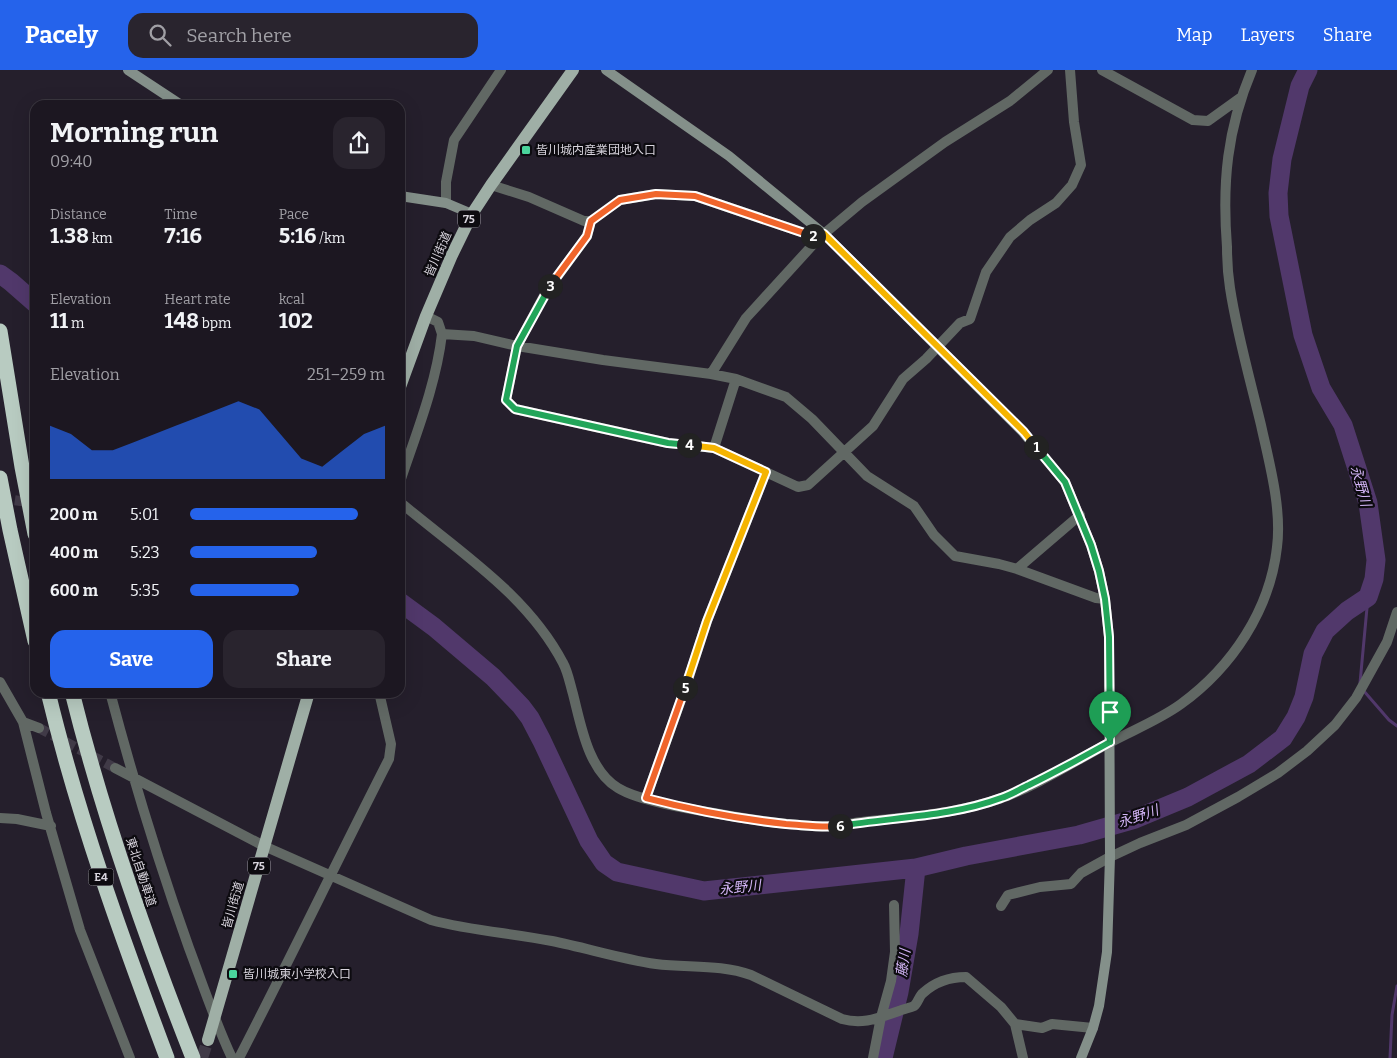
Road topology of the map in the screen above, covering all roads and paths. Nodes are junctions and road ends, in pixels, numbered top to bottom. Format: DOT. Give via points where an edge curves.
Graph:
graph roads {
  1 [pos="128,70"];
  2 [pos="501,70"];
  3 [pos="573,70"];
  4 [pos="606,70"];
  5 [pos="1048,70"];
  6 [pos="1070,70"];
  7 [pos="1102,70"];
  8 [pos="1252,70"];
  9 [pos="1240,98"];
  10 [pos="173,100"];
  11 [pos="490,185"];
  12 [pos="405,197"];
  13 [pos="446,203"];
  14 [pos="472,214"];
  15 [pos="591,221"];
  16 [pos="821,236"];
  17 [pos="426,316"];
  18 [pos="0,331"];
  19 [pos="442,334"];
  20 [pos="517,346"];
  21 [pos="937,347"];
  22 [pos="405,373"];
  23 [pos="711,374"];
  24 [pos="736,380"];
  25 [pos="714,448"];
  26 [pos="843,453"];
  27 [pos="405,467"];
  28 [pos="766,472"];
  29 [pos="0,478"];
  30 [pos="405,506"];
  31 [pos="30,508"];
  32 [pos="1080,515"];
  33 [pos="1017,569"];
  34 [pos="1105,599"];
  35 [pos="1397,612"];
  36 [pos="30,619"];
  37 [pos="0,682"];
  38 [pos="50,698"];
  39 [pos="74,698"];
  40 [pos="112,698"];
  41 [pos="307,698"];
  42 [pos="380,698"];
  43 [pos="23,722"];
  44 [pos="39,728"];
  45 [pos="1110,748"];
  46 [pos="116,768"];
  47 [pos="133,778"];
  48 [pos="646,798"];
  49 [pos="0,818"];
  50 [pos="51,826"];
  51 [pos="264,846"];
  52 [pos="1110,853"];
  53 [pos="330,876"];
  54 [pos="894,905"];
  55 [pos="1000,906"];
  56 [pos="881,1017"];
  57 [pos="214,1019"];
  58 [pos="1015,1024"];
  59 [pos="1093,1028"];
  60 [pos="208,1040"];
  61 [pos="192,1055"];
  62 [pos="130,1058"];
  63 [pos="167,1058"];
  64 [pos="232,1058"];
  65 [pos="240,1058"];
  66 [pos="873,1058"];
  67 [pos="1023,1058"];
  68 [pos="1081,1058"];
  1 -- 10 [label="street"];
  2 -- 13 [label="street" via="454,140 446,182"];
  3 -- 11 [label="main road, 皆川街道 / 75"];
  4 -- 16 [label="street" via="729,156"];
  5 -- 16 [label="street" via="862,202"];
  6 -- 21 [label="street" via="1081,166 1072,185 1056,203 1010,237 986,272 970,319 960,323"];
  7 -- 9 [label="street" via="1193,120 1208,121"];
  8 -- 9 [label="street"];
  9 -- 45 [label="street" via="1225,176 1229,285 1271,465 1278,542 1274,568 1250,628 1221,669 1179,705"];
  11 -- 14 [label="main road, 皆川街道 / 75"];
  11 -- 15 [label="street"];
  12 -- 13 [label="street"];
  13 -- 14 [label="street"];
  14 -- 17 [label="main road, 皆川街道 / 75"];
  15 -- 16 [label="street" via="620,200 656,194 695,196"];
  15 -- 20 [label="street" via="587,236 546,292"];
  16 -- 21 [label="street"];
  16 -- 23 [label="street" via="746,318"];
  17 -- 19 [label="street" via="438,322"];
  17 -- 22 [label="main road, 皆川街道 / 75"];
  18 -- 31 [label="highway"];
  19 -- 20 [label="street" via="474,336"];
  19 -- 27 [label="street" via="425,407"];
  20 -- 23 [label="street"];
  20 -- 25 [label="street" via="506,400 515,409 668,443"];
  21 -- 26 [label="street" via="903,379 873,426"];
  21 -- 32 [label="street" via="1030,439 1065,482"];
  23 -- 24 [label="street"];
  24 -- 25 [label="street"];
  24 -- 26 [label="street" via="786,397 812,419"];
  25 -- 28 [label="street"];
  26 -- 28 [label="street" via="808,485 798,487"];
  26 -- 33 [label="street" via="866,476 914,506 934,535 955,556"];
  28 -- 48 [label="street" via="707,621"];
  29 -- 36 [label="highway"];
  30 -- 48 [label="street" via="483,570 531,615 565,666 596,765 620,789"];
  32 -- 33 [label="street"];
  32 -- 34 [label="street" via="1097,562"];
  33 -- 34 [label="street"];
  34 -- 45 [label="street" via="1109,637"];
  35 -- 52 [label="street" via="1387,642 1356,698 1335,725 1307,752 1278,773 1186,825"];
  37 -- 43 [label="street"];
  38 -- 63 [label="highway, E4" via="109,901"];
  39 -- 61 [label="highway, 東北自動車道 / E4" via="130,889"];
  40 -- 47 [label="street"];
  41 -- 51 [label="main road, 皆川街道 / 75"];
  42 -- 53 [label="street" via="391,744 388,760"];
  43 -- 44 [label="street"];
  43 -- 50 [label="street"];
  45 -- 48 [label="street" via="1002,798 914,817 834,826 750,820"];
  45 -- 52 [label="street"];
  46 -- 47 [label="street"];
  47 -- 51 [label="street"];
  47 -- 57 [label="street"];
  49 -- 50 [label="street"];
  50 -- 62 [label="street" via="80,930"];
  51 -- 53 [label="street"];
  51 -- 57 [label="main road, 皆川街道 / 75"];
  52 -- 55 [label="street" via="1071,884 1008,895"];
  52 -- 59 [label="street" via="1107,952"];
  53 -- 56 [label="street" via="431,920 658,964 735,970 842,1019 866,1022"];
  53 -- 65 [label="street"];
  54 -- 56 [label="street" via="895,952"];
  56 -- 58 [label="street" via="914,1005 936,983 966,977 1001,1007"];
  56 -- 66 [label="street"];
  57 -- 60 [label="main road, 皆川街道 / 75"];
  57 -- 64 [label="street"];
  58 -- 59 [label="street" via="1042,1028 1052,1024"];
  58 -- 67 [label="street"];
  59 -- 68 [label="street"];
}
